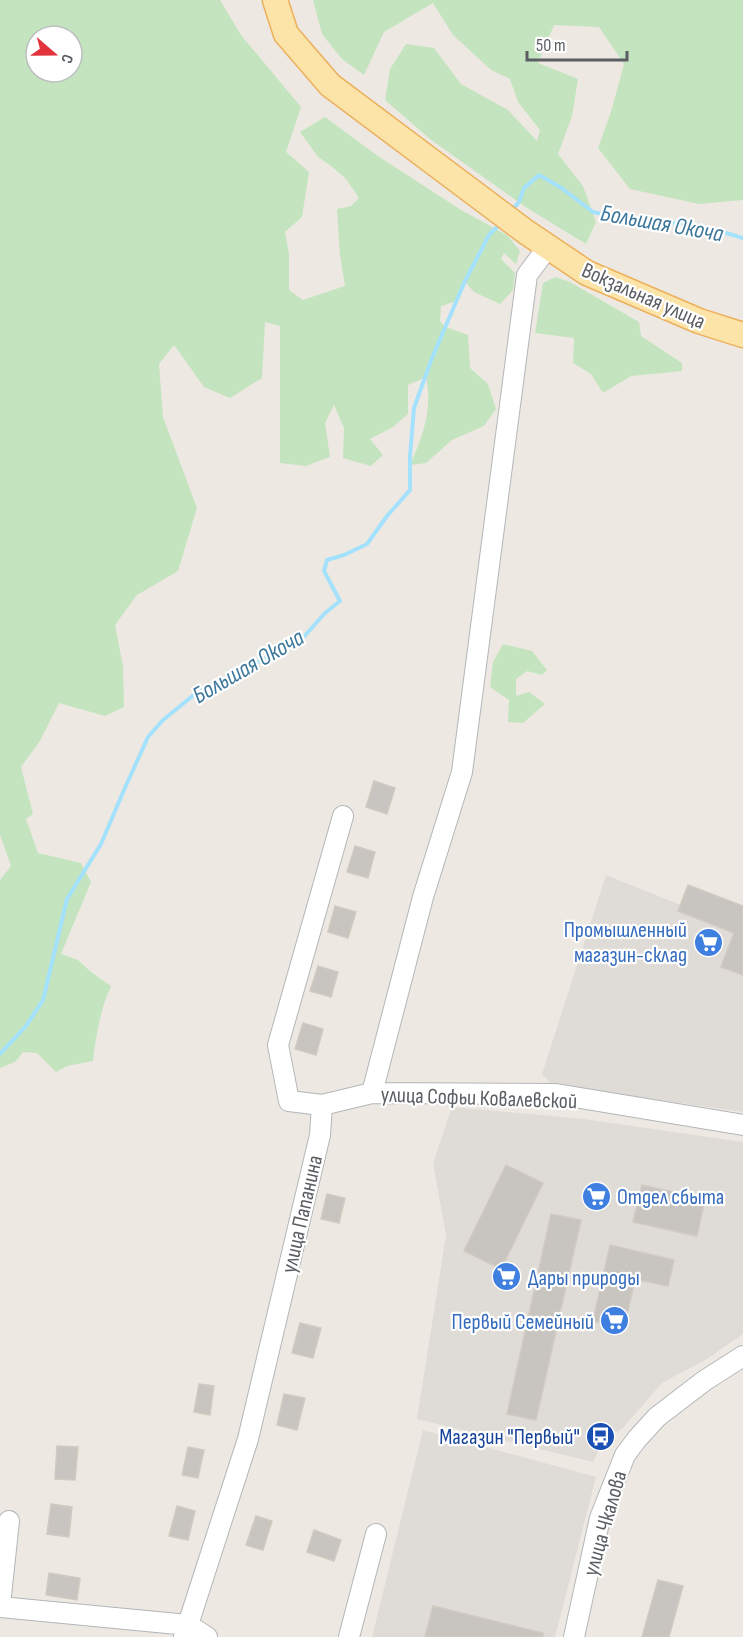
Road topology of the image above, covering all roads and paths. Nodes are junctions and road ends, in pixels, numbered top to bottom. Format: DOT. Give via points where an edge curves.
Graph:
graph roads {
  1 [pos="275,0"];
  2 [pos="548,247"];
  3 [pos="743,335"];
  4 [pos="343,816"];
  5 [pos="372,1093"];
  6 [pos="322,1105"];
  7 [pos="743,1125"];
  8 [pos="743,1356"];
  9 [pos="9,1521"];
  10 [pos="376,1534"];
  11 [pos="0,1606"];
  12 [pos="186,1631"];
  13 [pos="207,1637"];
  14 [pos="349,1637"];
  15 [pos="574,1637"];
  1 -- 2 [label="main road, Вокзальная улица" via="286,34 330,85"];
  2 -- 3 [label="main road, Вокзальная улица" via="587,273 699,321"];
  2 -- 5 [label="street" via="527,275 462,772 423,897"];
  4 -- 6 [label="street" via="278,1045 289,1101"];
  5 -- 6 [label="street, улица Софьи Ковалевской"];
  5 -- 7 [label="street, улица Софьи Ковалевской" via="556,1094"];
  6 -- 12 [label="street, улица Папанина" via="320,1135 248,1439"];
  8 -- 15 [label="street, улица Чкалова" via="657,1417 625,1455 600,1518"];
  9 -- 11 [label="street"];
  10 -- 14 [label="street"];
  11 -- 12 [label="street"];
  12 -- 13 [label="street"];
}
